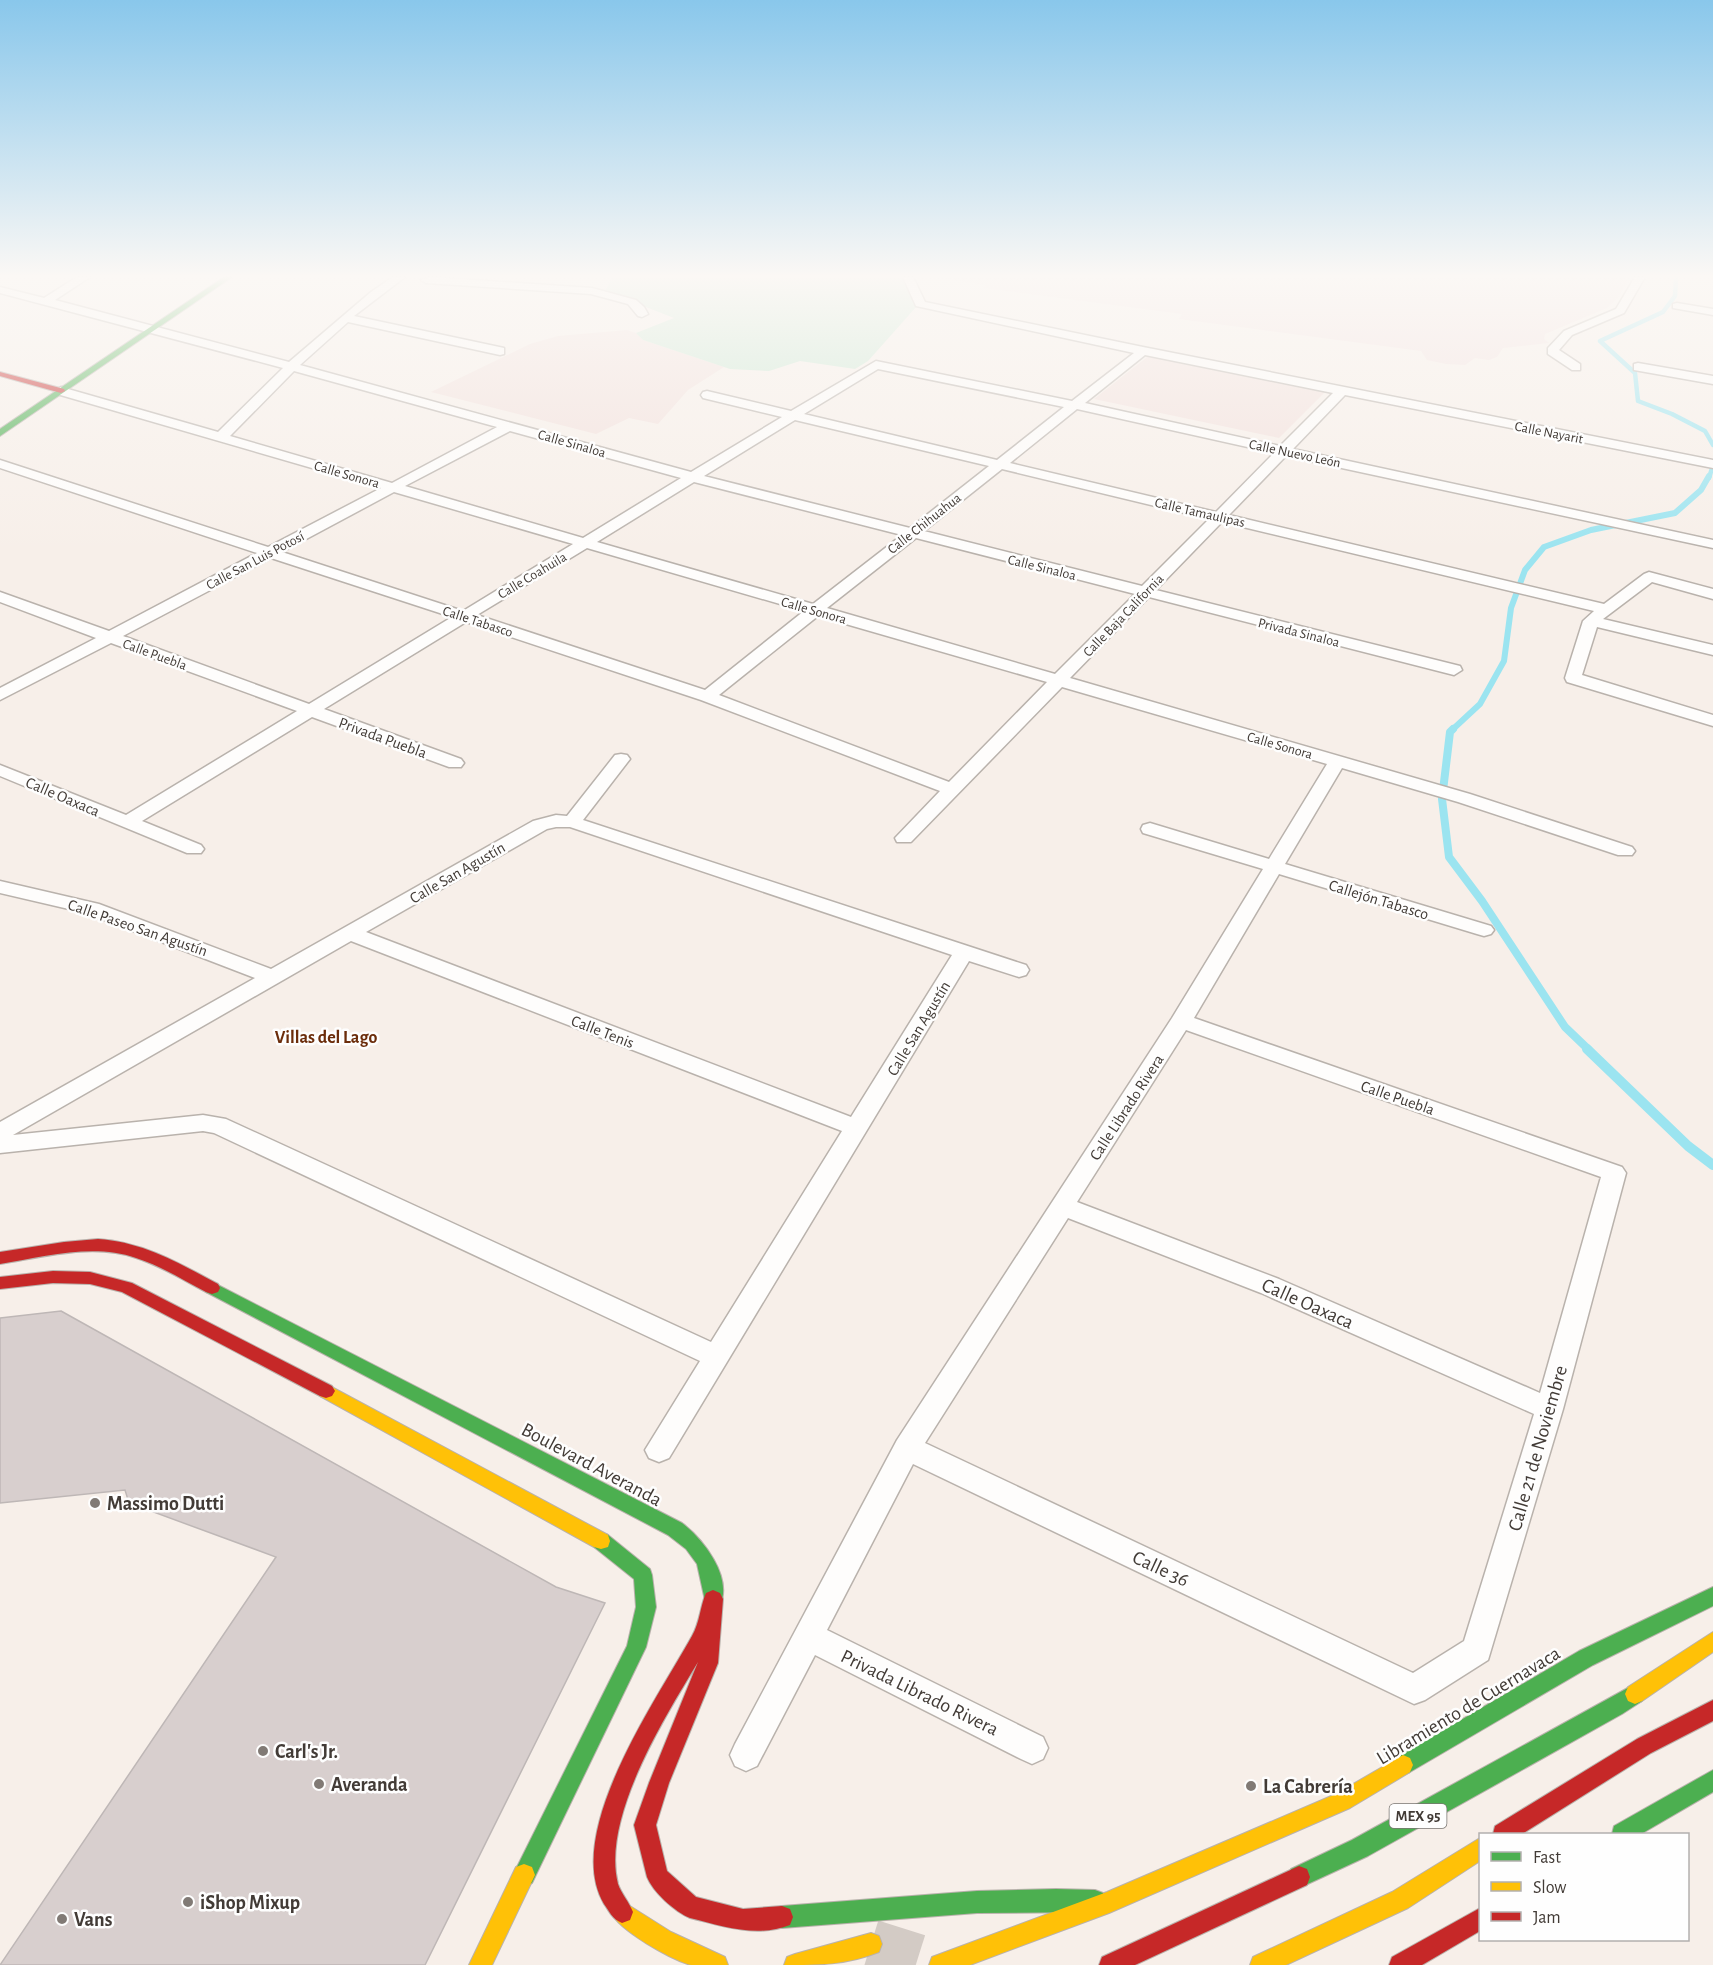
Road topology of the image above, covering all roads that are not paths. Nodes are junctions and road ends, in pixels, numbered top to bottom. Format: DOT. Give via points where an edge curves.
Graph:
graph roads {
  1 [pos="289,368"];
  2 [pos="93,369"];
  3 [pos="292,369"];
  4 [pos="870,369"];
  5 [pos="894,369"];
  6 [pos="1120,369"];
  7 [pos="1231,369"];
  8 [pos="1648,369"];
  9 [pos="0,374"];
  10 [pos="1713,380"];
  11 [pos="61,391"];
  12 [pos="1342,391"];
  13 [pos="707,395"];
  14 [pos="1074,405"];
  15 [pos="794,415"];
  16 [pos="509,426"];
  17 [pos="0,433"];
  18 [pos="220,438"];
  19 [pos="1283,451"];
  20 [pos="1706,463"];
  21 [pos="0,464"];
  22 [pos="999,464"];
  23 [pos="692,477"];
  24 [pos="392,487"];
  25 [pos="1219,516"];
  26 [pos="910,534"];
  27 [pos="584,543"];
  28 [pos="1713,544"];
  29 [pos="270,552"];
  30 [pos="1144,593"];
  31 [pos="1713,594"];
  32 [pos="0,597"];
  33 [pos="1606,609"];
  34 [pos="814,610"];
  35 [pos="464,616"];
  36 [pos="1591,621"];
  37 [pos="110,637"];
  38 [pos="1713,650"];
  39 [pos="1454,670"];
  40 [pos="1058,681"];
  41 [pos="0,695"];
  42 [pos="707,696"];
  43 [pos="310,710"];
  44 [pos="1713,721"];
  45 [pos="621,759"];
  46 [pos="1337,762"];
  47 [pos="455,763"];
  48 [pos="0,770"];
  49 [pos="952,789"];
  50 [pos="572,822"];
  51 [pos="126,823"];
  52 [pos="1150,829"];
  53 [pos="904,838"];
  54 [pos="194,849"];
  55 [pos="1626,851"];
  56 [pos="1275,867"];
  57 [pos="5,892"];
  58 [pos="1484,930"];
  59 [pos="349,933"];
  60 [pos="964,951"];
  61 [pos="1018,970"];
  62 [pos="273,976"];
  63 [pos="1181,1021"];
  64 [pos="858,1128"];
  65 [pos="0,1132"];
  66 [pos="0,1145"];
  67 [pos="1614,1173"];
  68 [pos="1063,1206"];
  69 [pos="44,1252"];
  70 [pos="1,1260"];
  71 [pos="29,1280"];
  72 [pos="0,1283"];
  73 [pos="717,1357"];
  74 [pos="1549,1409"];
  75 [pos="907,1448"];
  76 [pos="659,1450"];
  77 [pos="1713,1596"];
  78 [pos="712,1614"];
  79 [pos="808,1636"];
  80 [pos="1713,1641"];
  81 [pos="1414,1689"];
  82 [pos="1713,1710"];
  83 [pos="1032,1748"];
  84 [pos="746,1755"];
  85 [pos="1713,1780"];
  86 [pos="1505,1833"];
  87 [pos="1624,1833"];
  88 [pos="1479,1850"];
  89 [pos="1109,1902"];
  90 [pos="1479,1920"];
  91 [pos="871,1944"];
  92 [pos="480,1965"];
  93 [pos="717,1965"];
  94 [pos="795,1965"];
  95 [pos="940,1965"];
  96 [pos="1110,1965"];
  97 [pos="1261,1965"];
  98 [pos="1400,1965"];
  1 -- 18 [label="street"];
  2 -- 11 [label="main road"];
  3 -- 16 [label="street, Calle Sinaloa"];
  4 -- 15 [label="street, Calle Coahuila"];
  5 -- 14 [label="street, Calle Nuevo León"];
  6 -- 14 [label="street, Calle Chihuahua"];
  7 -- 12 [label="street, Calle Nayarit"];
  8 -- 10 [label="street"];
  9 -- 11 [label="main road, Calle Sonora"];
  11 -- 17 [label="main road"];
  11 -- 18 [label="street, Calle Sonora"];
  12 -- 19 [label="street, Calle Baja California"];
  12 -- 20 [label="street, Calle Nayarit"];
  13 -- 15 [label="street, Calle Tamaulipas"];
  14 -- 19 [label="street, Calle Nuevo León"];
  14 -- 22 [label="street, Calle Chihuahua"];
  15 -- 22 [label="street, Calle Tamaulipas"];
  15 -- 23 [label="street, Calle Coahuila"];
  16 -- 23 [label="street, Calle Sinaloa"];
  16 -- 24 [label="street, Calle San Luis Potosí"];
  18 -- 24 [label="street, Calle Sonora"];
  19 -- 25 [label="street, Calle Baja California"];
  19 -- 28 [label="street, Calle Nuevo León"];
  21 -- 29 [label="street, Calle Tabasco"];
  22 -- 25 [label="street, Calle Tamaulipas"];
  22 -- 26 [label="street, Calle Chihuahua"];
  23 -- 26 [label="street, Calle Sinaloa"];
  23 -- 27 [label="street, Calle Coahuila"];
  24 -- 27 [label="street, Calle Sonora"];
  24 -- 29 [label="street, Calle San Luis Potosí"];
  25 -- 30 [label="street, Calle Baja California"];
  25 -- 33 [label="street, Calle Tamaulipas"];
  26 -- 30 [label="street, Calle Sinaloa"];
  26 -- 34 [label="street, Calle Chihuahua"];
  27 -- 34 [label="street, Calle Sonora"];
  27 -- 35 [label="street, Calle Coahuila"];
  29 -- 35 [label="street, Calle Tabasco"];
  29 -- 37 [label="street, Calle San Luis Potosí"];
  30 -- 39 [label="street, Privada Sinaloa"];
  30 -- 40 [label="street, Calle Baja California"];
  31 -- 33 [label="street" via="1649,577"];
  32 -- 37 [label="street, Calle Puebla"];
  33 -- 36 [label="street"];
  34 -- 40 [label="street, Calle Sonora"];
  34 -- 42 [label="street, Calle Chihuahua"];
  35 -- 42 [label="street, Calle Tabasco"];
  35 -- 43 [label="street, Calle Coahuila"];
  36 -- 38 [label="street"];
  36 -- 44 [label="street" via="1573,678"];
  37 -- 41 [label="street, Calle San Luis Potosí"];
  37 -- 43 [label="street, Calle Puebla"];
  40 -- 46 [label="street, Calle Sonora"];
  40 -- 49 [label="street, Calle Baja California"];
  42 -- 49 [label="street, Calle Tabasco"];
  43 -- 47 [label="street, Privada Puebla"];
  43 -- 51 [label="street, Calle Coahuila"];
  45 -- 50 [label="street"];
  46 -- 55 [label="street, Calle Sonora"];
  46 -- 56 [label="street, Calle Librado Rivera"];
  48 -- 51 [label="street, Calle Oaxaca"];
  49 -- 53 [label="street, Calle Baja California"];
  50 -- 59 [label="street, Calle San Agustín" via="540,825"];
  50 -- 60 [label="street, Calle San Agustín"];
  51 -- 54 [label="street, Calle Oaxaca"];
  52 -- 56 [label="street"];
  56 -- 58 [label="street, Callejón Tabasco"];
  56 -- 63 [label="street, Calle Librado Rivera"];
  57 -- 62 [label="street, Calle Paseo San Agustín" via="92,908"];
  59 -- 62 [label="street, Calle San Agustín"];
  59 -- 64 [label="street, Calle Tenis"];
  60 -- 61 [label="street"];
  60 -- 64 [label="street, Calle San Agustín"];
  62 -- 65 [label="street, Calle San Agustín"];
  63 -- 67 [label="street, Calle Puebla"];
  63 -- 68 [label="street, Calle Librado Rivera"];
  64 -- 73 [label="street, Calle San Agustín"];
  66 -- 73 [label="street" via="202,1123 218,1125"];
  67 -- 74 [label="street, Calle 21 de Noviembre"];
  68 -- 74 [label="street, Calle Oaxaca" via="1270,1286"];
  68 -- 75 [label="street, Calle Librado Rivera"];
  69 -- 70 [label="main road, Boulevard Averanda"];
  69 -- 71 [label="main road"];
  69 -- 78 [label="main road, Boulevard Averanda" via="91,1246 127,1248 158,1260 257,1318 621,1500 692,1540 702,1554 711,1580"];
  71 -- 72 [label="main road"];
  71 -- 92 [label="main road" via="90,1278 126,1287 236,1337 593,1535 643,1575 646,1607 628,1678"];
  73 -- 76 [label="street, Calle San Agustín"];
  74 -- 81 [label="street, Calle 21 de Noviembre" via="1477,1650"];
  75 -- 79 [label="street"];
  75 -- 81 [label="street, Calle 36"];
  77 -- 89 [label="main road, Libramiento de Cuernavaca" via="1586,1658 1343,1802"];
  78 -- 89 [label="main road, Boulevard Averanda" via="708,1664 645,1825 658,1877 690,1907 743,1920 1037,1898"];
  78 -- 93 [label="main road" via="666,1689 627,1773 604,1846 605,1879 615,1905 641,1929"];
  79 -- 83 [label="street, Privada Librado Rivera"];
  79 -- 84 [label="street"];
  80 -- 96 [label="main road, MEX 95" via="1615,1707 1360,1848"];
  82 -- 86 [label="main road" via="1644,1746"];
  85 -- 87 [label="main road"];
  88 -- 97 [label="main road" via="1400,1900"];
  89 -- 95 [label="main road, Libramiento de Cuernavaca"];
  90 -- 98 [label="main road"];
  91 -- 94 [label="main road"];
}
